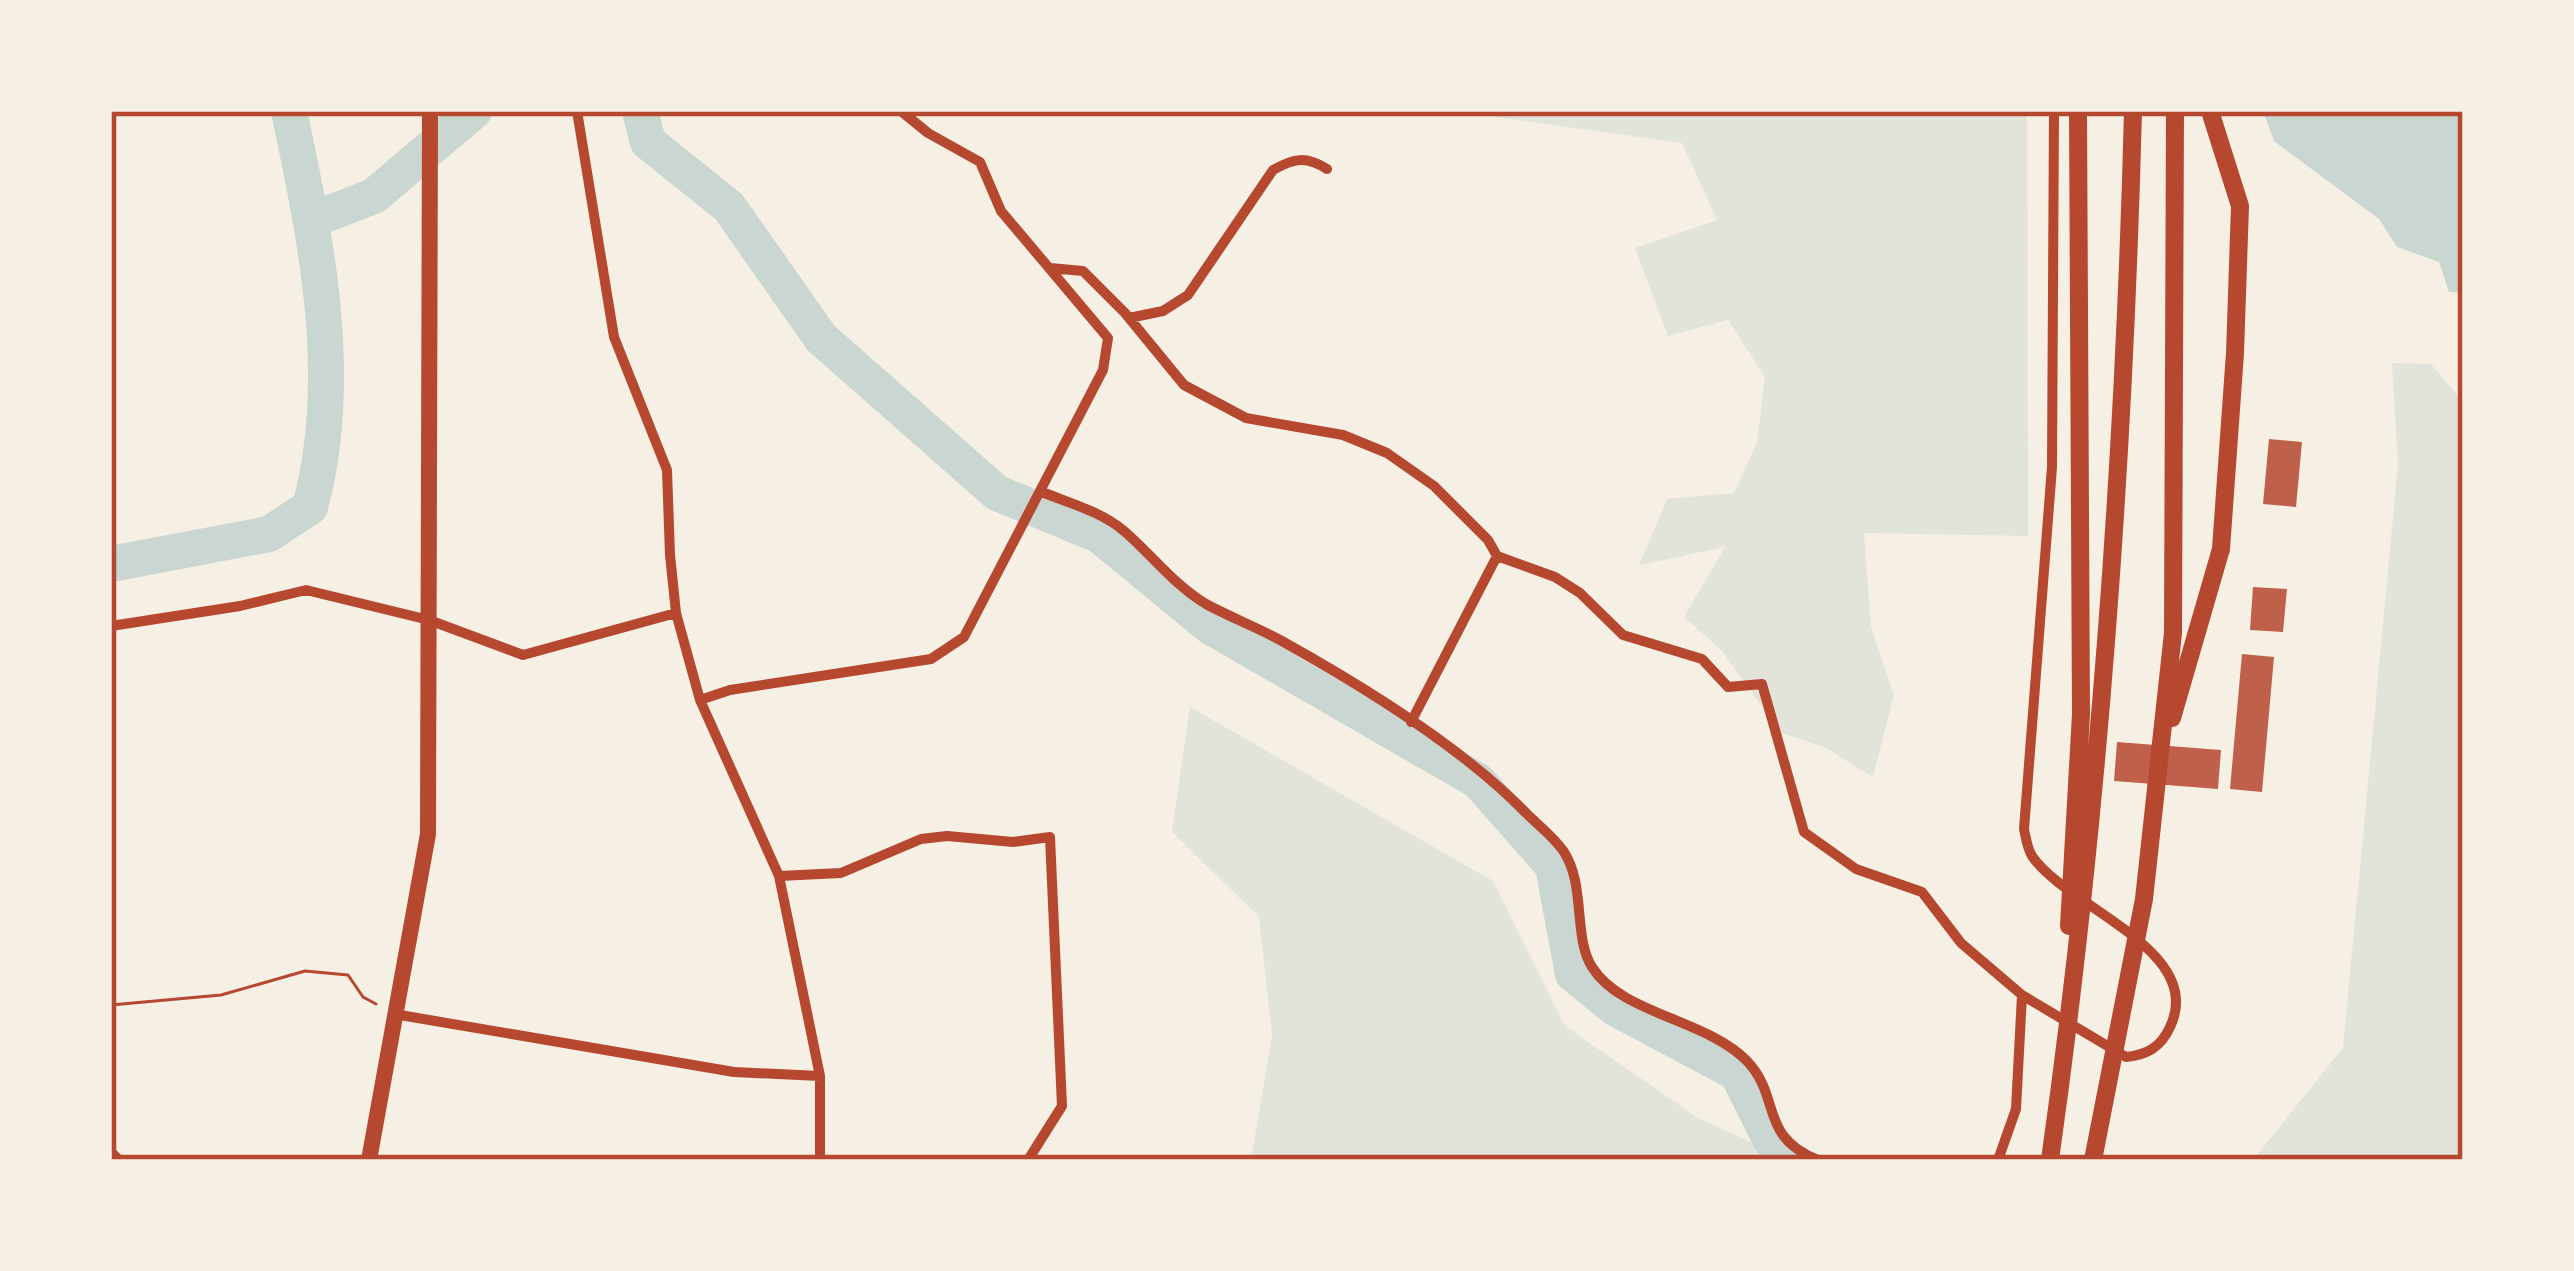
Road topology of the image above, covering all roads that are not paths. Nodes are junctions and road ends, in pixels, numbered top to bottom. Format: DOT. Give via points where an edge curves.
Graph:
graph roads {
  1 [pos="430,111"];
  2 [pos="578,111"];
  3 [pos="901,111"];
  4 [pos="2054,111"];
  5 [pos="2078,111"];
  6 [pos="2133,111"];
  7 [pos="2175,111"];
  8 [pos="2210,111"];
  9 [pos="1327,169"];
  10 [pos="1050,268"];
  11 [pos="1129,318"];
  12 [pos="1041,493"];
  13 [pos="1497,556"];
  14 [pos="676,613"];
  15 [pos="429,620"];
  16 [pos="111,626"];
  17 [pos="700,700"];
  18 [pos="1411,722"];
  19 [pos="2160,761"];
  20 [pos="779,877"];
  21 [pos="2078,888"];
  22 [pos="2022,995"];
  23 [pos="394,1013"];
  24 [pos="820,1076"];
  25 [pos="369,1160"];
  26 [pos="820,1160"];
  27 [pos="1028,1160"];
  28 [pos="1817,1160"];
  29 [pos="1998,1160"];
  30 [pos="2050,1160"];
  31 [pos="2093,1160"];
  1 -- 15 [label="main road"];
  2 -- 14 [label="street" via="614,337 667,470"];
  3 -- 10 [label="street" via="980,162 1001,211"];
  4 -- 22 [label="street" via="2052,467 2024,829 2030,853 2048,873 2172,974 2174,1020 2145,1055 2126,1057"];
  5 -- 21 [label="highway"];
  6 -- 21 [label="highway" via="2127,338"];
  7 -- 19 [label="highway" via="2173,633"];
  8 -- 19 [label="highway" via="2240,206 2222,549"];
  9 -- 11 [label="street" via="1294,158 1274,170 1187,295 1163,311"];
  10 -- 11 [label="street" via="1083,271"];
  10 -- 12 [label="street" via="1108,338 1103,370"];
  11 -- 13 [label="street" via="1184,385 1246,418 1387,452 1434,486"];
  12 -- 17 [label="street" via="964,637 931,659"];
  12 -- 18 [label="street" via="1122,529 1203,602 1281,640"];
  13 -- 18 [label="street"];
  13 -- 22 [label="street" via="1555,577 1623,635 1702,658 1728,687 1762,684 1804,832 1856,869 1922,892 1961,943"];
  14 -- 15 [label="street" via="523,655"];
  14 -- 17 [label="street"];
  15 -- 16 [label="street" via="306,590"];
  15 -- 23 [label="main road" via="428,834"];
  17 -- 20 [label="street"];
  18 -- 28 [label="street" via="1489,775 1565,853 1590,966 1614,991 1706,1031 1748,1062 1780,1136"];
  19 -- 31 [label="highway" via="2144,899"];
  20 -- 24 [label="street"];
  20 -- 27 [label="street" via="841,873 921,838 1050,837 1063,1106"];
  21 -- 30 [label="highway"];
  22 -- 29 [label="street" via="2016,1109"];
  23 -- 24 [label="street" via="734,1072"];
  23 -- 25 [label="main road"];
  24 -- 26 [label="street"];
}
